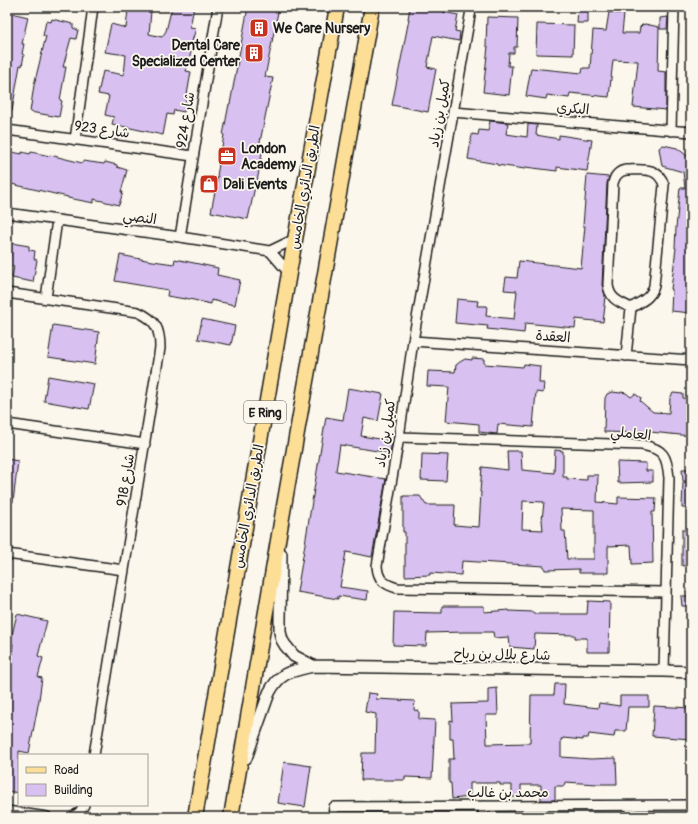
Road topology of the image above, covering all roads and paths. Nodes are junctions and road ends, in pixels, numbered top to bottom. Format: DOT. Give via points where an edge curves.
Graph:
graph roads {
  1 [pos="93,7"];
  2 [pos="218,7"];
  3 [pos="337,7"];
  4 [pos="372,7"];
  5 [pos="473,7"];
  6 [pos="674,7"];
  7 [pos="453,112"];
  8 [pos="7,130"];
  9 [pos="670,131"];
  10 [pos="691,132"];
  11 [pos="75,140"];
  12 [pos="193,156"];
  13 [pos="7,213"];
  14 [pos="57,220"];
  15 [pos="180,237"];
  16 [pos="295,239"];
  17 [pos="270,251"];
  18 [pos="289,273"];
  19 [pos="7,293"];
  20 [pos="46,298"];
  21 [pos="632,308"];
  22 [pos="413,340"];
  23 [pos="626,356"];
  24 [pos="691,360"];
  25 [pos="7,424"];
  26 [pos="399,437"];
  27 [pos="145,444"];
  28 [pos="281,524"];
  29 [pos="7,554"];
  30 [pos="124,570"];
  31 [pos="666,592"];
  32 [pos="312,666"];
  33 [pos="664,671"];
  34 [pos="691,672"];
  35 [pos="94,754"];
  36 [pos="238,780"];
  37 [pos="691,805"];
  38 [pos="83,806"];
  39 [pos="484,806"];
  40 [pos="632,806"];
  41 [pos="7,810"];
  42 [pos="195,815"];
  43 [pos="47,817"];
  44 [pos="73,817"];
  45 [pos="231,817"];
  46 [pos="333,817"];
  47 [pos="483,817"];
  48 [pos="630,817"];
  1 -- 11 [label="street"];
  2 -- 12 [label="street, شارع 924"];
  3 -- 16 [label="main road, الطريق الدائري الخامس / E Ring"];
  4 -- 28 [label="main road, E Ring"];
  5 -- 7 [label="street, كميل بن زياد"];
  6 -- 9 [label="street"];
  7 -- 9 [label="street, البكري"];
  7 -- 22 [label="street, كميل بن زياد"];
  8 -- 11 [label="street, شارع 923"];
  9 -- 10 [label="street, البكري"];
  11 -- 12 [label="street, شارع 923"];
  12 -- 15 [label="street, شارع 924"];
  13 -- 14 [label="street, النصي"];
  14 -- 15 [label="street, النصي"];
  14 -- 20 [label="street"];
  15 -- 17 [label="street, النصي"];
  16 -- 17 [label="street"];
  16 -- 18 [label="main road, الطريق الدائري الخامس / E Ring"];
  17 -- 18 [label="street"];
  18 -- 42 [label="main road, الطريق الدائري الخامس / E Ring"];
  19 -- 20 [label="street, شارع 918"];
  20 -- 27 [label="street, شارع 918" via="138,312 147,315 153,321 158,329 160,348"];
  21 -- 21 [label="street" via="650,296 654,286 664,185 659,175 649,170 622,171 616,175 613,182 608,285 614,298"];
  21 -- 23 [label="street"];
  22 -- 23 [label="street, العقدة"];
  22 -- 26 [label="street, كميل بن زياد"];
  23 -- 24 [label="street, العقدة"];
  25 -- 27 [label="street"];
  26 -- 31 [label="street, العاملي" via="653,447 662,453 668,464"];
  26 -- 31 [label="street, كميل بن زياد" via="377,566 377,574 389,586"];
  27 -- 30 [label="street, شارع 918"];
  28 -- 32 [label="street, شارع بلال بن رباح" via="280,632 290,652"];
  28 -- 36 [label="main road, E Ring"];
  29 -- 30 [label="street"];
  30 -- 35 [label="street, شارع 918"];
  31 -- 33 [label="street, العاملي"];
  32 -- 33 [label="street, شارع بلال بن رباح"];
  32 -- 36 [label="street, شارع بلال بن رباح" via="288,672 272,686"];
  33 -- 34 [label="street, شارع بلال بن رباح"];
  36 -- 45 [label="main road, E Ring"];
  37 -- 40 [label="street, محمد بن غالب"];
  38 -- 44 [label="street"];
  39 -- 40 [label="street, محمد بن غالب"];
  39 -- 46 [label="street, محمد بن غالب" via="334,807"];
  39 -- 47 [label="street"];
  40 -- 48 [label="street"];
  41 -- 43 [label="street"];
}
